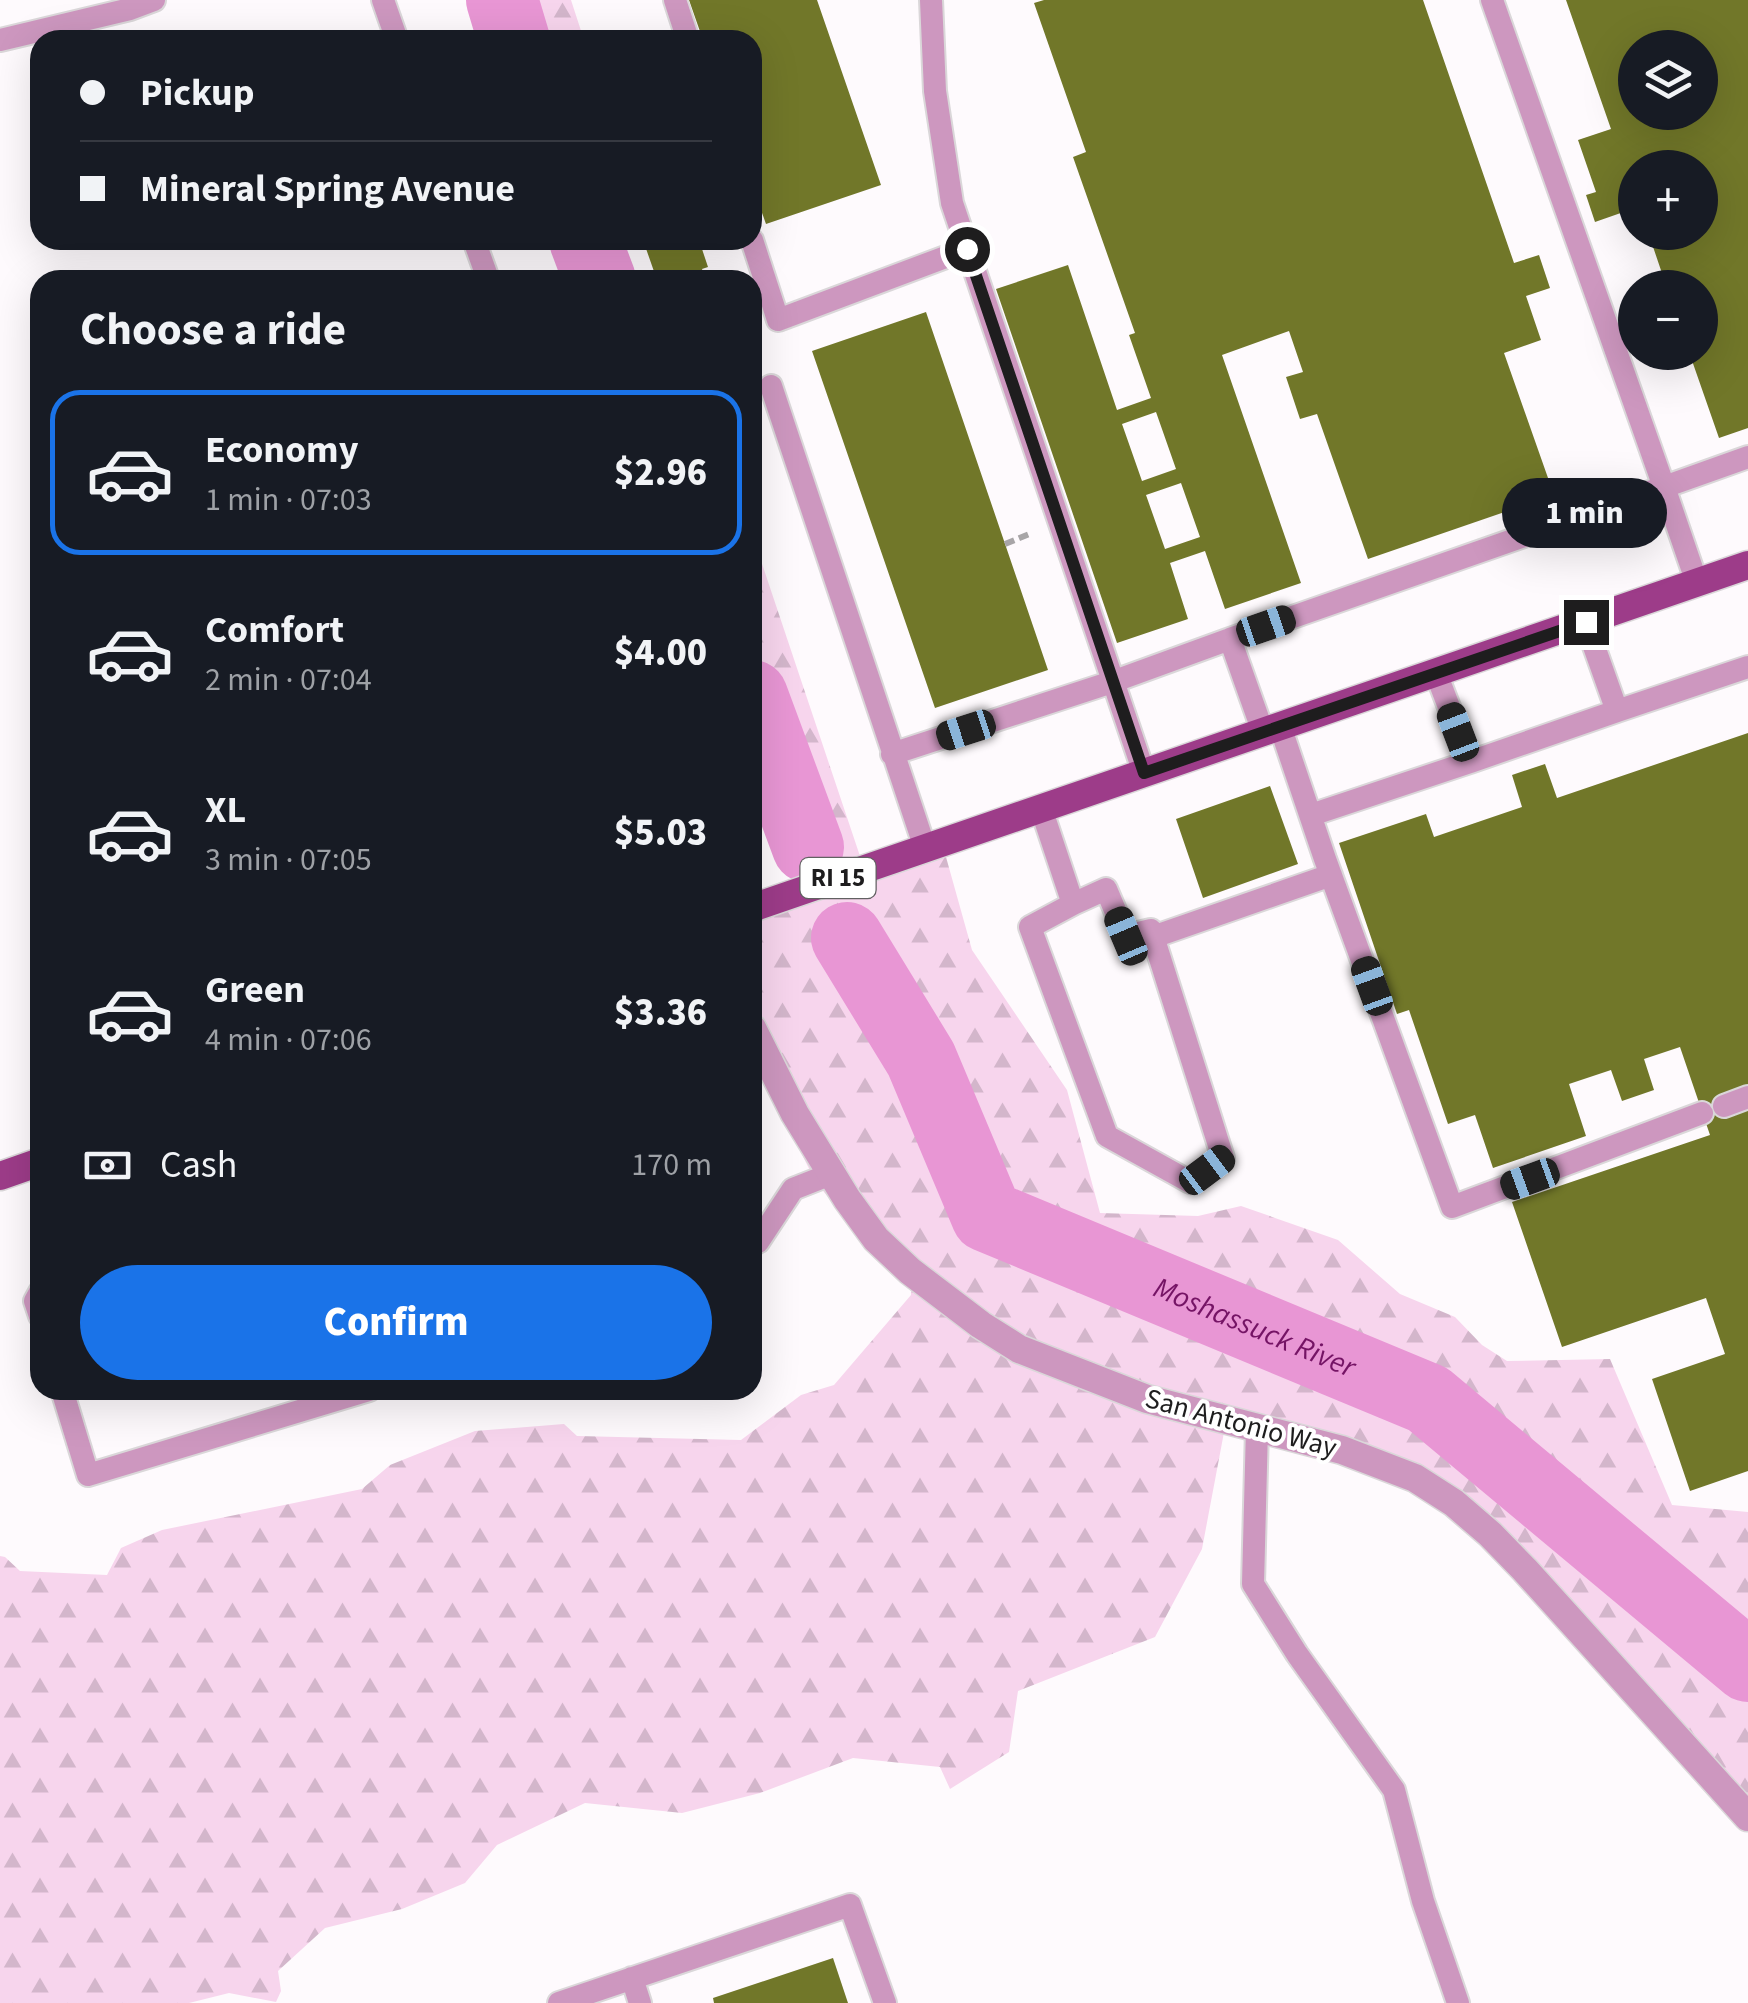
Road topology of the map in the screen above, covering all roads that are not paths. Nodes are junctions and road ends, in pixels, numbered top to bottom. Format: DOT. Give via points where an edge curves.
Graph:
graph roads {
  1 [pos="154,0"];
  2 [pos="383,0"];
  3 [pos="675,0"];
  4 [pos="930,0"];
  5 [pos="1492,0"];
  6 [pos="41,30"];
  7 [pos="394,30"];
  8 [pos="685,30"];
  9 [pos="30,33"];
  10 [pos="0,40"];
  11 [pos="967,249"];
  12 [pos="762,271"];
  13 [pos="771,386"];
  14 [pos="1748,457"];
  15 [pos="1664,487"];
  16 [pos="1748,565"];
  17 [pos="1697,583"];
  18 [pos="1586,622"];
  19 [pos="1230,639"];
  20 [pos="1748,667"];
  21 [pos="1436,673"];
  22 [pos="1112,682"];
  23 [pos="1618,711"];
  24 [pos="1272,730"];
  25 [pos="892,754"];
  26 [pos="1470,762"];
  27 [pos="1144,773"];
  28 [pos="1042,808"];
  29 [pos="1311,815"];
  30 [pos="924,848"];
  31 [pos="1331,876"];
  32 [pos="1073,904"];
  33 [pos="762,905"];
  34 [pos="1153,937"];
  35 [pos="762,1048"];
  36 [pos="1748,1097"];
  37 [pos="30,1171"];
  38 [pos="831,1174"];
  39 [pos="0,1176"];
  40 [pos="762,1236"];
  41 [pos="65,1400"];
  42 [pos="336,1400"];
  43 [pos="1257,1428"];
  44 [pos="1748,1817"];
  45 [pos="632,1978"];
  46 [pos="559,2003"];
  47 [pos="640,2003"];
  48 [pos="885,2003"];
  49 [pos="1458,2003"];
  1 -- 6 [label="lane"];
  2 -- 7 [label="lane"];
  3 -- 8 [label="lane"];
  4 -- 11 [label="lane" via="935,91 952,203"];
  5 -- 15 [label="lane"];
  9 -- 10 [label="lane"];
  11 -- 12 [label="lane" via="778,320"];
  11 -- 22 [label="lane"];
  13 -- 25 [label="lane"];
  14 -- 15 [label="lane"];
  15 -- 17 [label="lane"];
  15 -- 19 [label="lane"];
  16 -- 17 [label="main road, RI 15"];
  17 -- 18 [label="main road, RI 15"];
  18 -- 21 [label="main road, RI 15"];
  18 -- 23 [label="lane"];
  19 -- 22 [label="lane"];
  19 -- 24 [label="lane"];
  20 -- 23 [label="lane"];
  21 -- 24 [label="main road, RI 15"];
  21 -- 26 [label="lane"];
  22 -- 25 [label="lane"];
  22 -- 27 [label="lane"];
  23 -- 26 [label="lane"];
  24 -- 27 [label="main road, RI 15"];
  24 -- 29 [label="lane"];
  25 -- 30 [label="lane"];
  26 -- 29 [label="lane"];
  27 -- 28 [label="main road, RI 15"];
  28 -- 30 [label="main road, RI 15"];
  28 -- 32 [label="lane"];
  29 -- 31 [label="lane"];
  30 -- 33 [label="main road, RI 15"];
  31 -- 34 [label="lane"];
  31 -- 36 [label="lane" via="1452,1207"];
  32 -- 34 [label="lane" via="1106,889 1126,936 1151,930"];
  32 -- 34 [label="lane" via="1030,927 1108,1136 1190,1182 1223,1158"];
  35 -- 38 [label="street, San Antonio Way"];
  37 -- 39 [label="main road"];
  38 -- 40 [label="lane" via="793,1189"];
  38 -- 43 [label="street, San Antonio Way" via="876,1239 910,1271 1020,1349 1147,1400"];
  41 -- 42 [label="lane" via="88,1475"];
  43 -- 44 [label="street, San Antonio Way" via="1374,1462 1454,1503 1525,1570"];
  43 -- 49 [label="lane" via="1253,1584 1394,1790 1422,1901"];
  45 -- 46 [label="lane"];
  45 -- 47 [label="lane"];
  45 -- 48 [label="lane" via="850,1905"];
}
